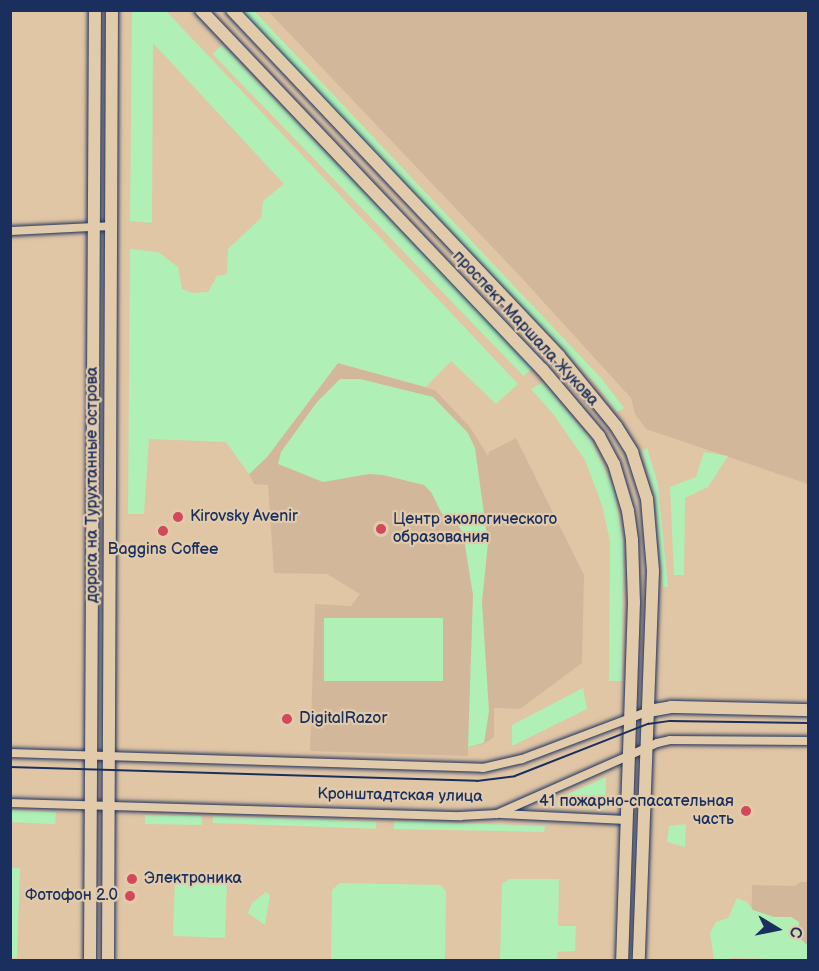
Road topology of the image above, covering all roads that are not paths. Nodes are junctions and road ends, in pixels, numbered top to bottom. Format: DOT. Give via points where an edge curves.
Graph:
graph roads {
  1 [pos="95,10"];
  2 [pos="201,10"];
  3 [pos="231,10"];
  4 [pos="113,13"];
  5 [pos="94,226"];
  6 [pos="111,226"];
  7 [pos="10,231"];
  8 [pos="808,710"];
  9 [pos="649,711"];
  10 [pos="632,716"];
  11 [pos="808,741"];
  12 [pos="647,746"];
  13 [pos="10,753"];
  14 [pos="629,753"];
  15 [pos="91,756"];
  16 [pos="108,756"];
  17 [pos="10,803"];
  18 [pos="91,806"];
  19 [pos="108,807"];
  20 [pos="497,814"];
  21 [pos="626,820"];
  22 [pos="90,960"];
  23 [pos="108,960"];
  24 [pos="622,960"];
  25 [pos="639,960"];
  1 -- 5 [label="main road, дорога на Турухтанные острова"];
  2 -- 10 [label="main road, проспект Маршала Жукова" via="542,369 599,436 622,486 632,540"];
  3 -- 9 [label="main road, проспект Маршала Жукова" via="559,356 626,440 641,474 652,535"];
  4 -- 6 [label="main road, дорога на Турухтанные острова"];
  5 -- 6 [label="street"];
  5 -- 7 [label="street"];
  5 -- 15 [label="main road, дорога на Турухтанные острова"];
  6 -- 16 [label="main road, дорога на Турухтанные острова"];
  8 -- 9 [label="main road, Кронштадтская улица" via="671,707"];
  9 -- 10 [label="street, Кронштадтская улица"];
  9 -- 12 [label="main road, проспект Маршала Жукова"];
  10 -- 14 [label="main road, проспект Маршала Жукова"];
  10 -- 16 [label="street, Кронштадтская улица" via="522,759 483,768"];
  11 -- 12 [label="street, Кронштадтская улица" via="670,740"];
  12 -- 14 [label="street, Кронштадтская улица"];
  12 -- 25 [label="main road, проспект Маршала Жукова"];
  13 -- 15 [label="street, Кронштадтская улица"];
  14 -- 20 [label="street, Кронштадтская улица"];
  14 -- 21 [label="main road, проспект Маршала Жукова"];
  15 -- 16 [label="street, Кронштадтская улица"];
  15 -- 18 [label="main road"];
  16 -- 19 [label="main road, дорога на Турухтанные острова"];
  17 -- 18 [label="street, Кронштадтская улица"];
  18 -- 19 [label="street, Кронштадтская улица"];
  18 -- 22 [label="main road"];
  19 -- 20 [label="street, Кронштадтская улица"];
  19 -- 23 [label="main road, дорога на Турухтанные острова"];
  20 -- 21 [label="street"];
  21 -- 24 [label="main road, проспект Маршала Жукова"];
}
